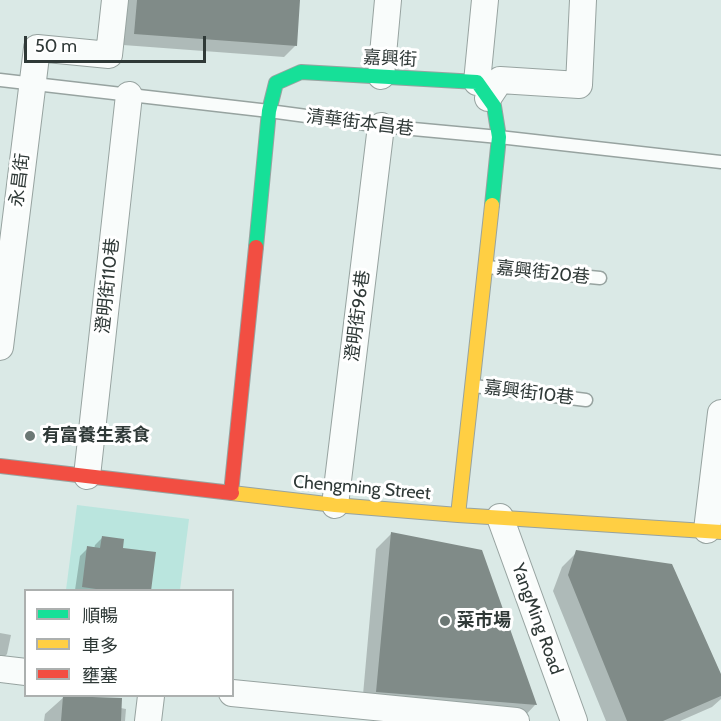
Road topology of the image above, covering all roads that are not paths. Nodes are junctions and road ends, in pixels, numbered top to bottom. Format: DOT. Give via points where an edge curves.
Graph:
graph roads {
  1 [pos="115,0"];
  2 [pos="388,0"];
  3 [pos="485,0"];
  4 [pos="584,0"];
  5 [pos="381,76"];
  6 [pos="0,80"];
  7 [pos="32,84"];
  8 [pos="483,90"];
  9 [pos="129,95"];
  10 [pos="269,111"];
  11 [pos="381,126"];
  12 [pos="499,137"];
  13 [pos="721,162"];
  14 [pos="486,267"];
  15 [pos="600,278"];
  16 [pos="0,347"];
  17 [pos="473,386"];
  18 [pos="586,400"];
  19 [pos="721,413"];
  20 [pos="0,466"];
  21 [pos="87,476"];
  22 [pos="231,493"];
  23 [pos="335,505"];
  24 [pos="458,515"];
  25 [pos="500,517"];
  26 [pos="714,531"];
  27 [pos="0,669"];
  28 [pos="24,672"];
  29 [pos="234,693"];
  30 [pos="152,697"];
  31 [pos="148,721"];
  32 [pos="516,721"];
  33 [pos="574,721"];
  1 -- 7 [label="street, 永昌街" via="109,55 37,48"];
  2 -- 5 [label="street"];
  3 -- 8 [label="street"];
  4 -- 8 [label="street" via="579,85 500,80"];
  5 -- 8 [label="street, 嘉興街"];
  5 -- 10 [label="street, 嘉興街" via="301,72 276,83"];
  6 -- 7 [label="lane, 清華街本昌巷"];
  7 -- 9 [label="lane, 清華街本昌巷"];
  7 -- 16 [label="street, 永昌街"];
  8 -- 12 [label="street" via="494,106"];
  9 -- 10 [label="lane, 清華街本昌巷"];
  9 -- 21 [label="street, 澄明街110巷"];
  10 -- 11 [label="lane, 清華街本昌巷"];
  10 -- 22 [label="street, 嘉興街"];
  11 -- 12 [label="lane, 清華街本昌巷"];
  11 -- 23 [label="street, 澄明街96巷"];
  12 -- 13 [label="lane, 清華街本昌巷"];
  12 -- 14 [label="street"];
  14 -- 15 [label="lane, 嘉興街20巷"];
  14 -- 17 [label="street"];
  17 -- 18 [label="lane, 嘉興街10巷"];
  17 -- 24 [label="street"];
  19 -- 26 [label="street"];
  20 -- 21 [label="street, Chengming Street"];
  21 -- 22 [label="street, Chengming Street"];
  22 -- 23 [label="street, Chengming Street"];
  23 -- 24 [label="street, Chengming Street"];
  24 -- 25 [label="street, Chengming Street"];
  25 -- 26 [label="street, Chengming Street"];
  25 -- 33 [label="street, YangMing Road"];
  27 -- 28 [label="street"];
  29 -- 32 [label="street"];
  30 -- 31 [label="street"];
}
